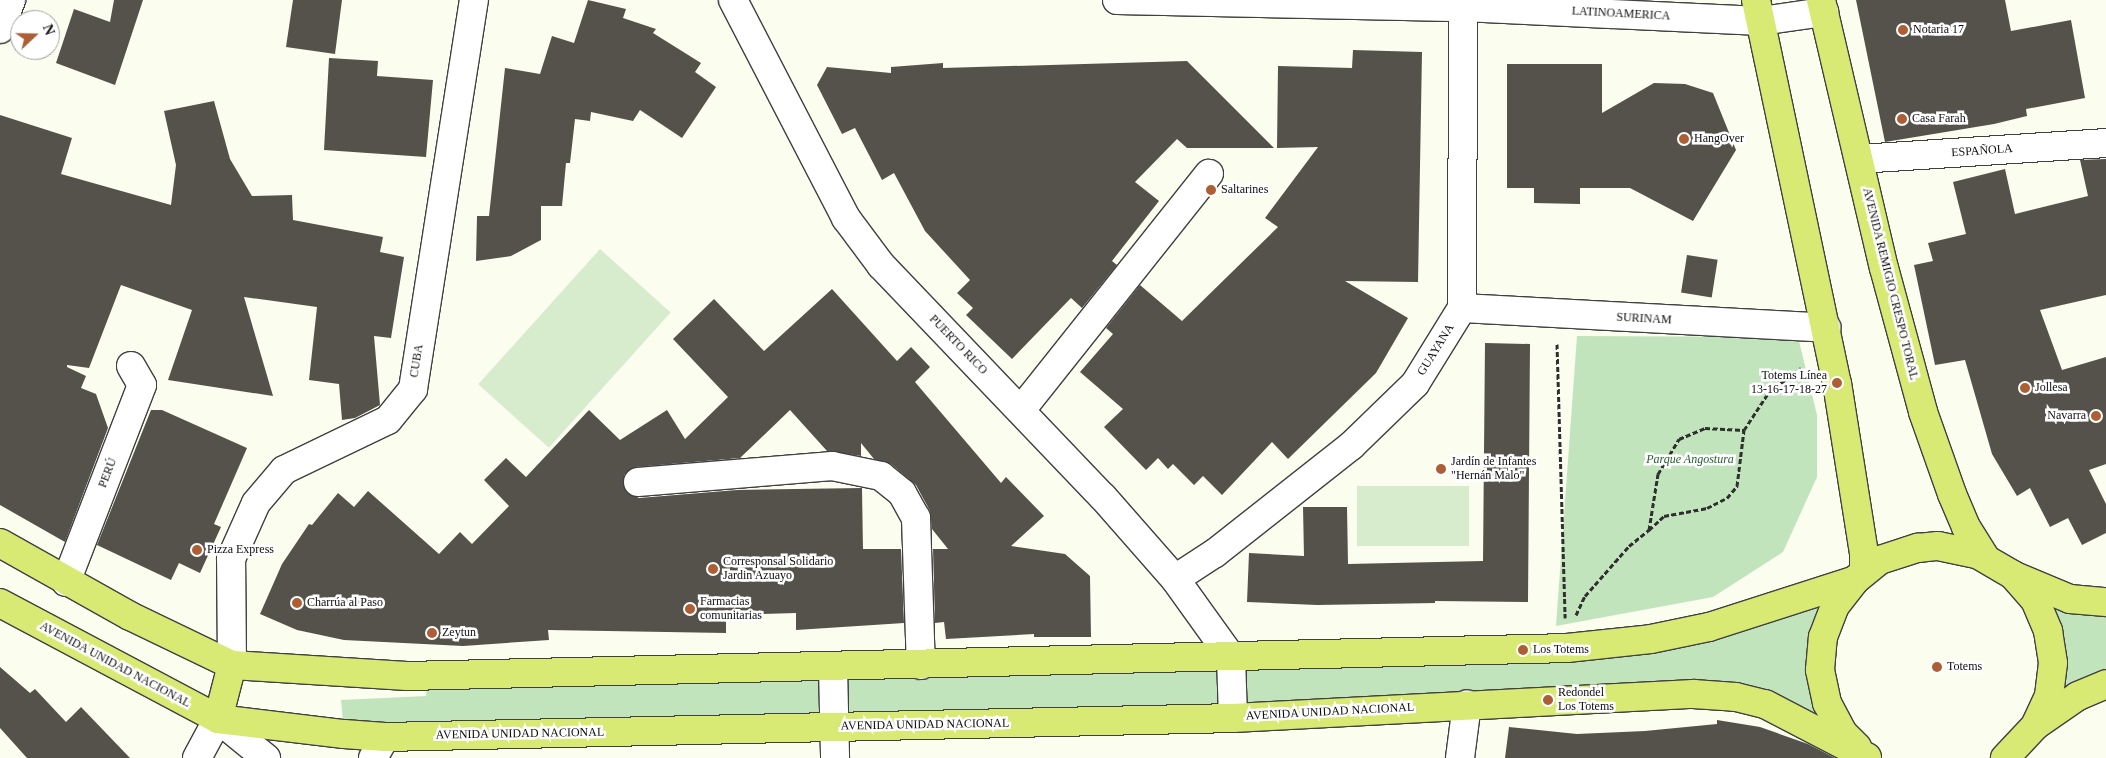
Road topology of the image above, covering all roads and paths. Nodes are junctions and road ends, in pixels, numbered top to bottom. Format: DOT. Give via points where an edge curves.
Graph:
graph roads {
  1 [pos="11,0"];
  2 [pos="474,0"];
  3 [pos="733,0"];
  4 [pos="1117,0"];
  5 [pos="1823,6"];
  6 [pos="1463,7"];
  7 [pos="1759,10"];
  8 [pos="0,29"];
  9 [pos="2106,143"];
  10 [pos="1859,159"];
  11 [pos="1209,174"];
  12 [pos="1462,308"];
  13 [pos="1556,314"];
  14 [pos="1828,337"];
  15 [pos="131,366"];
  16 [pos="1021,410"];
  17 [pos="1744,430"];
  18 [pos="638,482"];
  19 [pos="1649,530"];
  20 [pos="0,543"];
  21 [pos="1985,558"];
  22 [pos="2013,575"];
  23 [pos="1860,576"];
  24 [pos="1175,579"];
  25 [pos="66,582"];
  26 [pos="2106,602"];
  27 [pos="0,603"];
  28 [pos="1567,648"];
  29 [pos="1231,657"];
  30 [pos="921,665"];
  31 [pos="232,666"];
  32 [pos="833,667"];
  33 [pos="2106,684"];
  34 [pos="1466,704"];
  35 [pos="1233,718"];
  36 [pos="218,719"];
  37 [pos="835,727"];
  38 [pos="2029,741"];
  39 [pos="379,747"];
  40 [pos="1868,757"];
  41 [pos="197,758"];
  42 [pos="266,758"];
  43 [pos="835,758"];
  44 [pos="1460,758"];
  45 [pos="2005,758"];
  1 -- 8 [label="street"];
  2 -- 31 [label="street, CUBA" via="413,389 388,420 284,470 256,503 231,559"];
  3 -- 16 [label="street, PUERTO RICO" via="846,218 881,265"];
  4 -- 6 [label="street, LATINOAMERICA"];
  5 -- 7 [label="street, LATINOAMERICA"];
  5 -- 10 [label="main road, AVENIDA REMIGIO CRESPO TORAL"];
  6 -- 7 [label="street, LATINOAMERICA"];
  6 -- 12 [label="street"];
  7 -- 14 [label="main road"];
  9 -- 10 [label="street, ESPAÑOLA"];
  10 -- 21 [label="main road, AVENIDA REMIGIO CRESPO TORAL" via="1923,412 1966,527"];
  11 -- 16 [label="street"];
  12 -- 13 [label="street, SURINAM"];
  12 -- 24 [label="street, GUAYANA" via="1415,384 1351,446 1215,553"];
  13 -- 14 [label="street, SURINAM"];
  13 -- 28 [label="path"];
  14 -- 17 [label="path" via="1768,392"];
  14 -- 23 [label="main road" via="1851,467"];
  15 -- 25 [label="street, PERÚ" via="142,385"];
  16 -- 24 [label="street, PUERTO RICO"];
  17 -- 19 [label="path" via="1737,486 1727,498 1707,508 1664,516"];
  17 -- 19 [label="path" via="1705,428 1678,439 1658,474"];
  18 -- 30 [label="street" via="832,466 881,476 902,493 916,518"];
  19 -- 28 [label="path" via="1585,596 1570,625"];
  20 -- 25 [label="main road"];
  21 -- 22 [label="main road"];
  21 -- 23 [label="main road" via="1957,548 1918,548 1880,560"];
  22 -- 26 [label="main road" via="2070,599"];
  22 -- 38 [label="main road" via="2035,600 2048,631 2053,663 2049,696"];
  23 -- 28 [label="main road" via="1709,627 1651,639"];
  23 -- 40 [label="main road" via="1835,606 1823,637 1820,670 1828,703 1843,733"];
  24 -- 29 [label="street, PUERTO RICO"];
  25 -- 31 [label="main road"];
  27 -- 36 [label="main road, AVENIDA UNIDAD NACIONAL"];
  28 -- 29 [label="main road"];
  29 -- 30 [label="main road"];
  29 -- 35 [label="street"];
  30 -- 32 [label="main road"];
  31 -- 32 [label="main road" via="408,676"];
  31 -- 36 [label="main road"];
  32 -- 37 [label="street"];
  33 -- 38 [label="main road" via="2078,696"];
  34 -- 35 [label="main road, AVENIDA UNIDAD NACIONAL"];
  34 -- 40 [label="main road, AVENIDA UNIDAD NACIONAL" via="1693,694 1736,697 1765,704"];
  34 -- 44 [label="street"];
  35 -- 37 [label="main road, AVENIDA UNIDAD NACIONAL"];
  36 -- 39 [label="main road, AVENIDA UNIDAD NACIONAL"];
  36 -- 41 [label="street"];
  36 -- 42 [label="street"];
  37 -- 39 [label="main road, AVENIDA UNIDAD NACIONAL"];
  37 -- 43 [label="street"];
  38 -- 45 [label="main road"];
}
